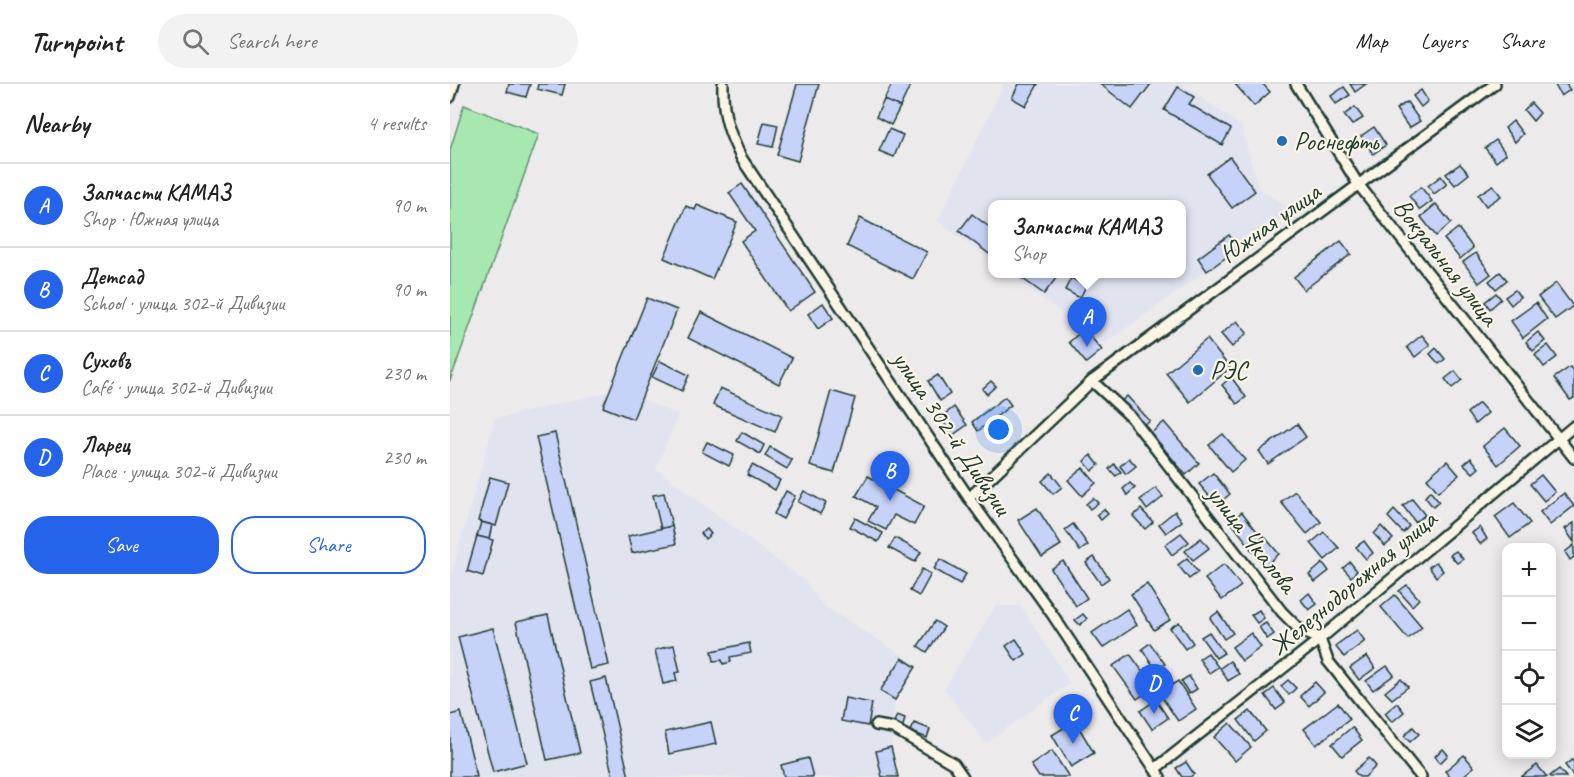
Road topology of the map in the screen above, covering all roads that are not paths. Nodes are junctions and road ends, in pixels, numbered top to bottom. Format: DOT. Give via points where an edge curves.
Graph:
graph roads {
  1 [pos="454,84"];
  2 [pos="723,84"];
  3 [pos="1296,84"];
  4 [pos="1495,84"];
  5 [pos="450,97"];
  6 [pos="1358,184"];
  7 [pos="1092,381"];
  8 [pos="1574,426"];
  9 [pos="1559,439"];
  10 [pos="1574,458"];
  11 [pos="969,498"];
  12 [pos="1320,639"];
  13 [pos="876,725"];
  14 [pos="1158,773"];
  15 [pos="963,777"];
  16 [pos="1421,777"];
  1 -- 5 [label="street"];
  2 -- 11 [label="street, улица 302-й Дивизии" via="722,105 742,159"];
  3 -- 6 [label="street, Вокзальная улица"];
  4 -- 6 [label="street, Южная улица"];
  6 -- 7 [label="street, Южная улица"];
  6 -- 9 [label="street, Вокзальная улица"];
  7 -- 11 [label="street, Южная улица"];
  7 -- 12 [label="street, улица Чкалова" via="1131,417 1282,612 1301,632"];
  8 -- 9 [label="street, Железнодорожная улица"];
  9 -- 10 [label="street, Вокзальная улица"];
  9 -- 12 [label="street, Железнодорожная улица"];
  11 -- 14 [label="street, улица 302-й Дивизии"];
  12 -- 14 [label="street, Железнодорожная улица"];
  12 -- 16 [label="street" via="1328,661"];
  13 -- 15 [label="street" via="893,728 954,764"];
}
